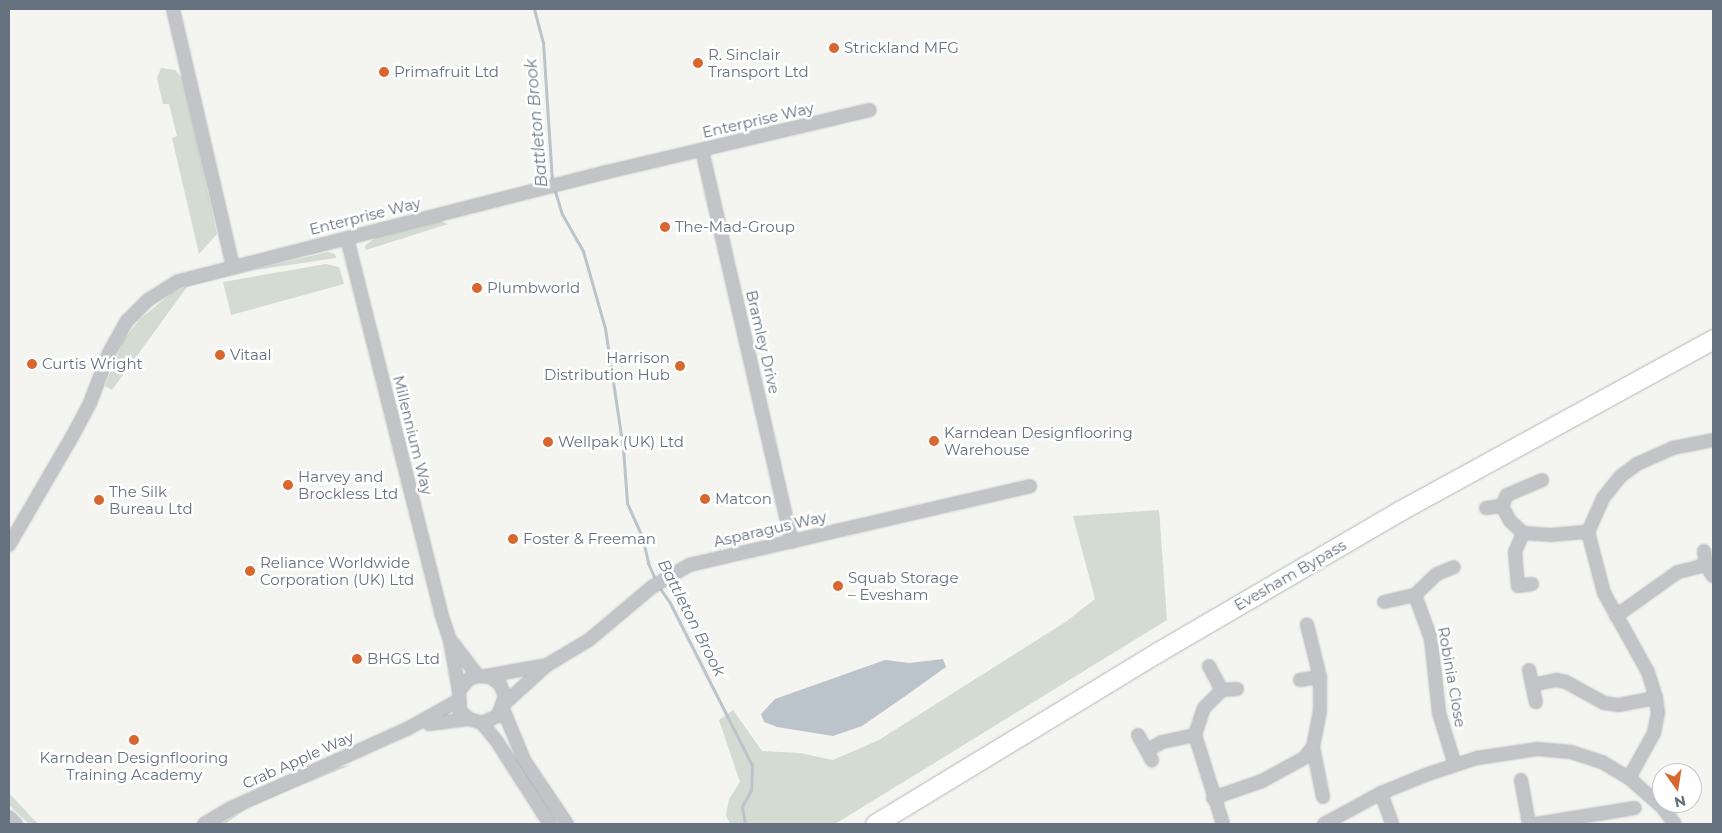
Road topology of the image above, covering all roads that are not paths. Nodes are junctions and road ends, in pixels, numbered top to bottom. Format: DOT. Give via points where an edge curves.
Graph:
graph roads {
  1 [pos="174,9"];
  2 [pos="870,110"];
  3 [pos="702,150"];
  4 [pos="347,238"];
  5 [pos="233,267"];
  6 [pos="1713,339"];
  7 [pos="1713,440"];
  8 [pos="1542,480"];
  9 [pos="1030,486"];
  10 [pos="1502,506"];
  11 [pos="1486,508"];
  12 [pos="1588,532"];
  13 [pos="1523,533"];
  14 [pos="792,542"];
  15 [pos="9,545"];
  16 [pos="1704,551"];
  17 [pos="1706,565"];
  18 [pos="1454,567"];
  19 [pos="1713,576"];
  20 [pos="1532,584"];
  21 [pos="1415,596"];
  22 [pos="1384,602"];
  23 [pos="1616,616"];
  24 [pos="1307,624"];
  25 [pos="450,640"];
  26 [pos="547,665"];
  27 [pos="1209,666"];
  28 [pos="1528,670"];
  29 [pos="482,676"];
  30 [pos="1320,677"];
  31 [pos="1300,680"];
  32 [pos="1532,686"];
  33 [pos="1237,689"];
  34 [pos="1222,690"];
  35 [pos="458,696"];
  36 [pos="1656,698"];
  37 [pos="1536,702"];
  38 [pos="504,706"];
  39 [pos="469,719"];
  40 [pos="482,723"];
  41 [pos="407,729"];
  42 [pos="1138,735"];
  43 [pos="1195,735"];
  44 [pos="1313,747"];
  45 [pos="1455,765"];
  46 [pos="1629,778"];
  47 [pos="1520,780"];
  48 [pos="1381,793"];
  49 [pos="1322,797"];
  50 [pos="1213,798"];
  51 [pos="1635,808"];
  52 [pos="9,817"];
  53 [pos="16,824"];
  54 [pos="204,824"];
  55 [pos="550,824"];
  56 [pos="567,824"];
  57 [pos="875,824"];
  58 [pos="1223,824"];
  59 [pos="1324,824"];
  60 [pos="1392,824"];
  61 [pos="1529,824"];
  62 [pos="1536,824"];
  63 [pos="1675,824"];
  1 -- 5 [label="street"];
  2 -- 3 [label="street, Enterprise Way"];
  3 -- 4 [label="street, Enterprise Way"];
  3 -- 14 [label="street, Bramley Drive"];
  4 -- 5 [label="street, Enterprise Way"];
  4 -- 25 [label="street, Millennium Way"];
  5 -- 15 [label="street, Enterprise Way" via="179,281 148,300 127,322 109,353 82,419"];
  6 -- 57 [label="highway, Evesham Bypass" via="1401,510 1158,652"];
  7 -- 12 [label="street" via="1673,448 1637,464 1603,498"];
  8 -- 10 [label="street" via="1507,495"];
  9 -- 14 [label="street, Asparagus Way"];
  10 -- 11 [label="street"];
  10 -- 13 [label="street" via="1510,521"];
  12 -- 13 [label="street"];
  12 -- 23 [label="street" via="1604,593"];
  13 -- 20 [label="street" via="1516,552 1518,586"];
  14 -- 26 [label="street, Asparagus Way" via="689,565 657,584 590,640"];
  16 -- 17 [label="street"];
  17 -- 19 [label="street"];
  17 -- 23 [label="street" via="1678,572"];
  18 -- 21 [label="street" via="1438,574"];
  21 -- 22 [label="street"];
  21 -- 45 [label="street, Robinia Close" via="1432,639 1439,712"];
  23 -- 36 [label="street" via="1648,672"];
  24 -- 30 [label="street"];
  25 -- 29 [label="street, Millennium Way"];
  25 -- 35 [label="street, Millennium Way"];
  26 -- 29 [label="street, Asparagus Way"];
  26 -- 38 [label="street, Asparagus Way"];
  27 -- 34 [label="street"];
  28 -- 32 [label="street"];
  29 -- 35 [label="street" via="469,679"];
  29 -- 38 [label="street, Millennium Way" via="500,684"];
  30 -- 31 [label="street"];
  30 -- 44 [label="street" via="1320,710"];
  32 -- 36 [label="street" via="1546,681 1566,682 1604,702 1619,705"];
  32 -- 37 [label="street"];
  33 -- 34 [label="street"];
  34 -- 43 [label="street" via="1204,708"];
  35 -- 39 [label="street, Millennium Way" via="460,711"];
  35 -- 41 [label="street, Crab Apple Way"];
  36 -- 46 [label="street" via="1658,712 1654,733"];
  38 -- 40 [label="street" via="490,721"];
  38 -- 56 [label="street, Millennium Way" via="524,760"];
  39 -- 40 [label="street"];
  39 -- 41 [label="street, Crab Apple Way" via="444,720"];
  40 -- 55 [label="street"];
  41 -- 54 [label="street, Crab Apple Way" via="231,808"];
  42 -- 43 [label="street" via="1150,755 1162,742"];
  43 -- 50 [label="street"];
  44 -- 49 [label="street"];
  44 -- 50 [label="street" via="1304,758 1262,781"];
  45 -- 46 [label="street" via="1512,750 1537,749 1571,752 1602,762"];
  45 -- 48 [label="street"];
  46 -- 63 [label="street"];
  47 -- 61 [label="street"];
  48 -- 59 [label="street"];
  48 -- 60 [label="street"];
  50 -- 58 [label="street"];
  51 -- 62 [label="street"];
  52 -- 53 [label="street"];
}
